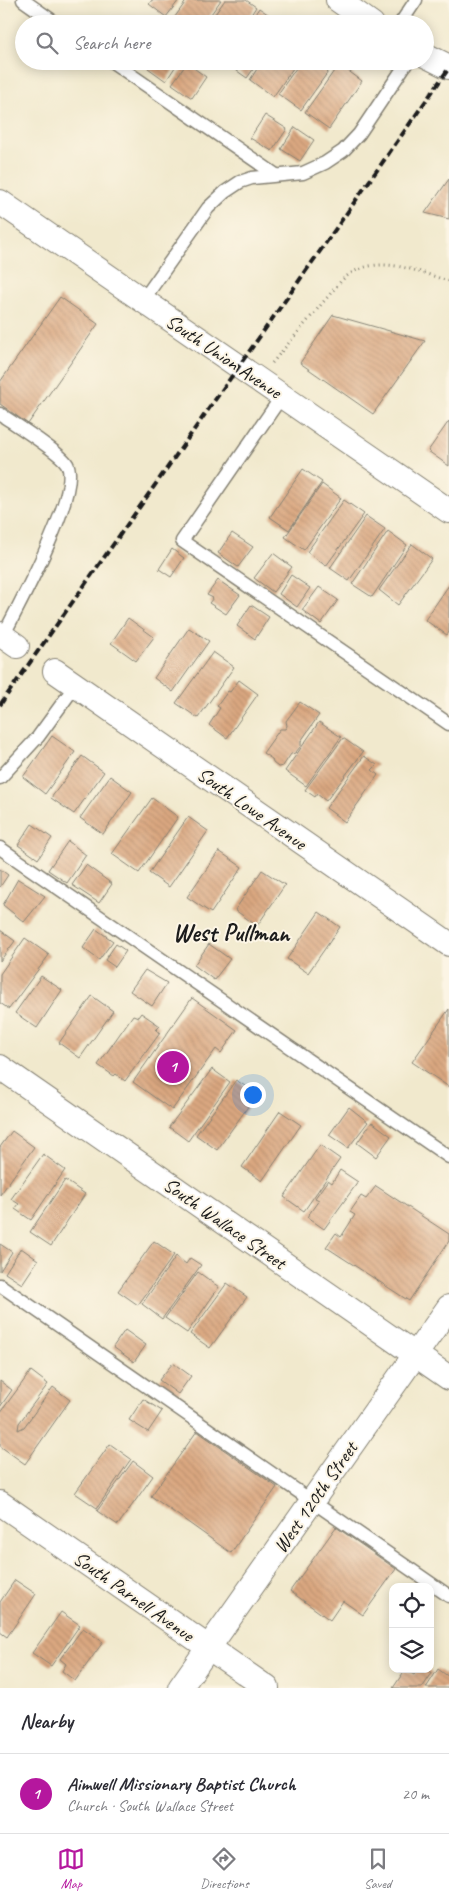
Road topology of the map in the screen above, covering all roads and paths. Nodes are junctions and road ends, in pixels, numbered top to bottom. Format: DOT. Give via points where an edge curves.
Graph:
graph roads {
  1 [pos="23,0"];
  2 [pos="338,0"];
  3 [pos="416,0"];
  4 [pos="44,15"];
  5 [pos="359,15"];
  6 [pos="406,15"];
  7 [pos="434,60"];
  8 [pos="449,67"];
  9 [pos="124,70"];
  10 [pos="402,70"];
  11 [pos="276,175"];
  12 [pos="0,202"];
  13 [pos="449,281"];
  14 [pos="143,300"];
  15 [pos="258,380"];
  16 [pos="282,396"];
  17 [pos="0,414"];
  18 [pos="449,511"];
  19 [pos="7,639"];
  20 [pos="55,671"];
  21 [pos="75,686"];
  22 [pos="449,724"];
  23 [pos="0,778"];
  24 [pos="0,848"];
  25 [pos="449,944"];
  26 [pos="0,1067"];
  27 [pos="449,1157"];
  28 [pos="0,1285"];
  29 [pos="449,1307"];
  30 [pos="415,1355"];
  31 [pos="449,1378"];
  32 [pos="312,1501"];
  33 [pos="0,1503"];
  34 [pos="449,1596"];
  35 [pos="209,1648"];
  36 [pos="180,1688"];
  37 [pos="267,1688"];
  1 -- 4 [label="lane"];
  2 -- 5 [label="street"];
  3 -- 6 [label="lane"];
  7 -- 8 [label="street"];
  9 -- 11 [label="lane"];
  10 -- 11 [label="lane" via="344,151 303,173"];
  11 -- 14 [label="lane" via="252,178 225,192 203,215"];
  12 -- 14 [label="street, South Union Avenue"];
  13 -- 15 [label="path" via="400,266 363,266 341,281"];
  14 -- 15 [label="street, South Union Avenue"];
  15 -- 16 [label="street, South Union Avenue"];
  16 -- 18 [label="street, South Union Avenue"];
  16 -- 22 [label="lane" via="182,541"];
  17 -- 19 [label="lane" via="56,453 67,463 70,474 68,493 56,525"];
  20 -- 21 [label="street, South Lowe Avenue"];
  21 -- 23 [label="lane" via="38,737"];
  21 -- 25 [label="street, South Lowe Avenue"];
  24 -- 27 [label="lane"];
  26 -- 30 [label="street, South Wallace Street"];
  28 -- 32 [label="lane"];
  29 -- 30 [label="street, West 120th Street"];
  30 -- 31 [label="street, South Wallace Street"];
  30 -- 32 [label="street, West 120th Street"];
  32 -- 34 [label="lane"];
  32 -- 35 [label="street, West 120th Street"];
  33 -- 35 [label="street, South Parnell Avenue"];
  35 -- 36 [label="street, West 120th Street"];
  35 -- 37 [label="street, South Parnell Avenue"];
}
